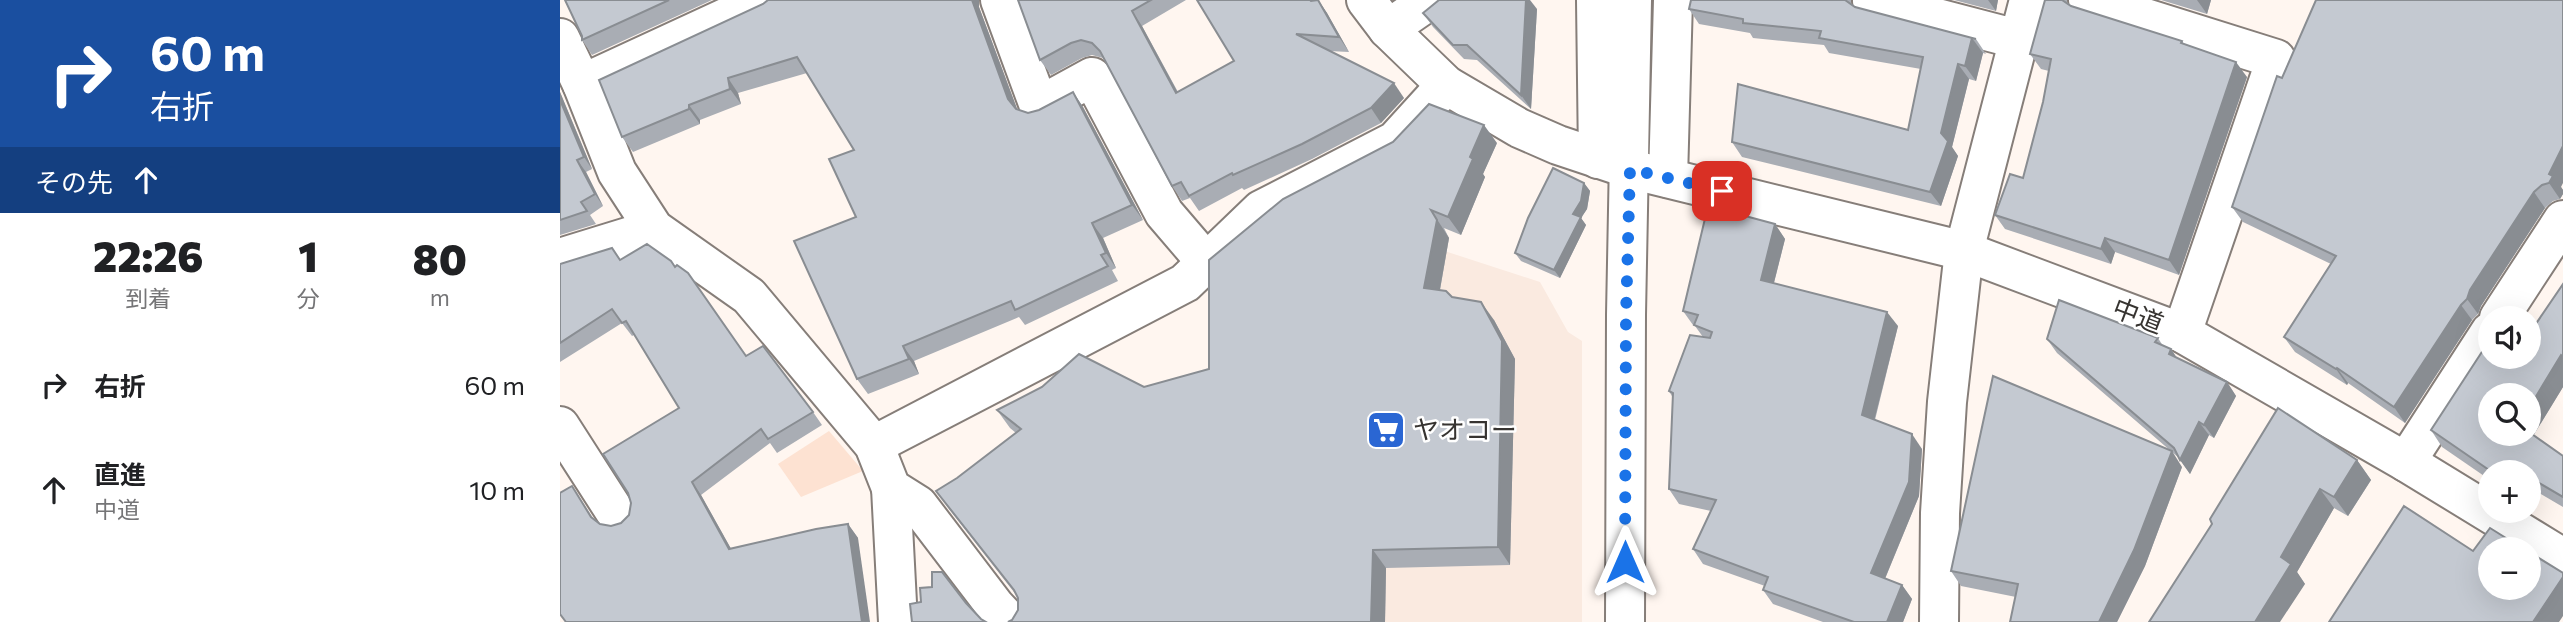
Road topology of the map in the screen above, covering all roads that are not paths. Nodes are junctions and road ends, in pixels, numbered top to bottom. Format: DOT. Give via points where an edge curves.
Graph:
graph roads {
  1 [pos="764,0"];
  2 [pos="1000,0"];
  3 [pos="1430,0"];
  4 [pos="1596,0"];
  5 [pos="1632,0"];
  6 [pos="1673,0"];
  7 [pos="2029,0"];
  8 [pos="2088,0"];
  9 [pos="1872,1"];
  10 [pos="1377,15"];
  11 [pos="560,38"];
  12 [pos="2017,39"];
  13 [pos="582,84"];
  14 [pos="1446,85"];
  15 [pos="1614,164"];
  16 [pos="1668,178"];
  17 [pos="2563,220"];
  18 [pos="654,229"];
  19 [pos="1964,250"];
  20 [pos="560,258"];
  21 [pos="1206,262"];
  22 [pos="2507,306"];
  23 [pos="2182,333"];
  24 [pos="2478,351"];
  25 [pos="560,426"];
  26 [pos="874,445"];
  27 [pos="2406,462"];
  28 [pos="891,488"];
  29 [pos="619,518"];
  30 [pos="2563,558"];
  31 [pos="1000,617"];
  32 [pos="898,622"];
  33 [pos="1625,622"];
  34 [pos="1938,622"];
  1 -- 13 [label="street"];
  2 -- 21 [label="street" via="1038,106 1092,77 1164,213"];
  3 -- 10 [label="street"];
  4 -- 15 [label="street"];
  5 -- 15 [label="street"];
  6 -- 16 [label="street"];
  7 -- 12 [label="street"];
  8 -- 23 [label="street" via="2276,59"];
  9 -- 12 [label="street"];
  10 -- 14 [label="street, 中道"];
  11 -- 13 [label="street"];
  12 -- 19 [label="street"];
  13 -- 18 [label="street" via="617,172"];
  14 -- 15 [label="street, 中道" via="1519,128"];
  14 -- 21 [label="street" via="1395,141 1261,210"];
  15 -- 16 [label="street, 中道"];
  15 -- 33 [label="street" via="1626,315"];
  16 -- 19 [label="street, 中道"];
  17 -- 22 [label="street"];
  18 -- 20 [label="street"];
  18 -- 26 [label="street" via="748,296"];
  19 -- 23 [label="street, 中道"];
  19 -- 34 [label="street" via="1947,402"];
  21 -- 26 [label="street" via="1185,283"];
  23 -- 27 [label="street, 中道"];
  24 -- 27 [label="street"];
  25 -- 29 [label="street"];
  26 -- 28 [label="street"];
  27 -- 30 [label="street, 中道"];
  28 -- 31 [label="street" via="918,505"];
  28 -- 32 [label="street"];
}
